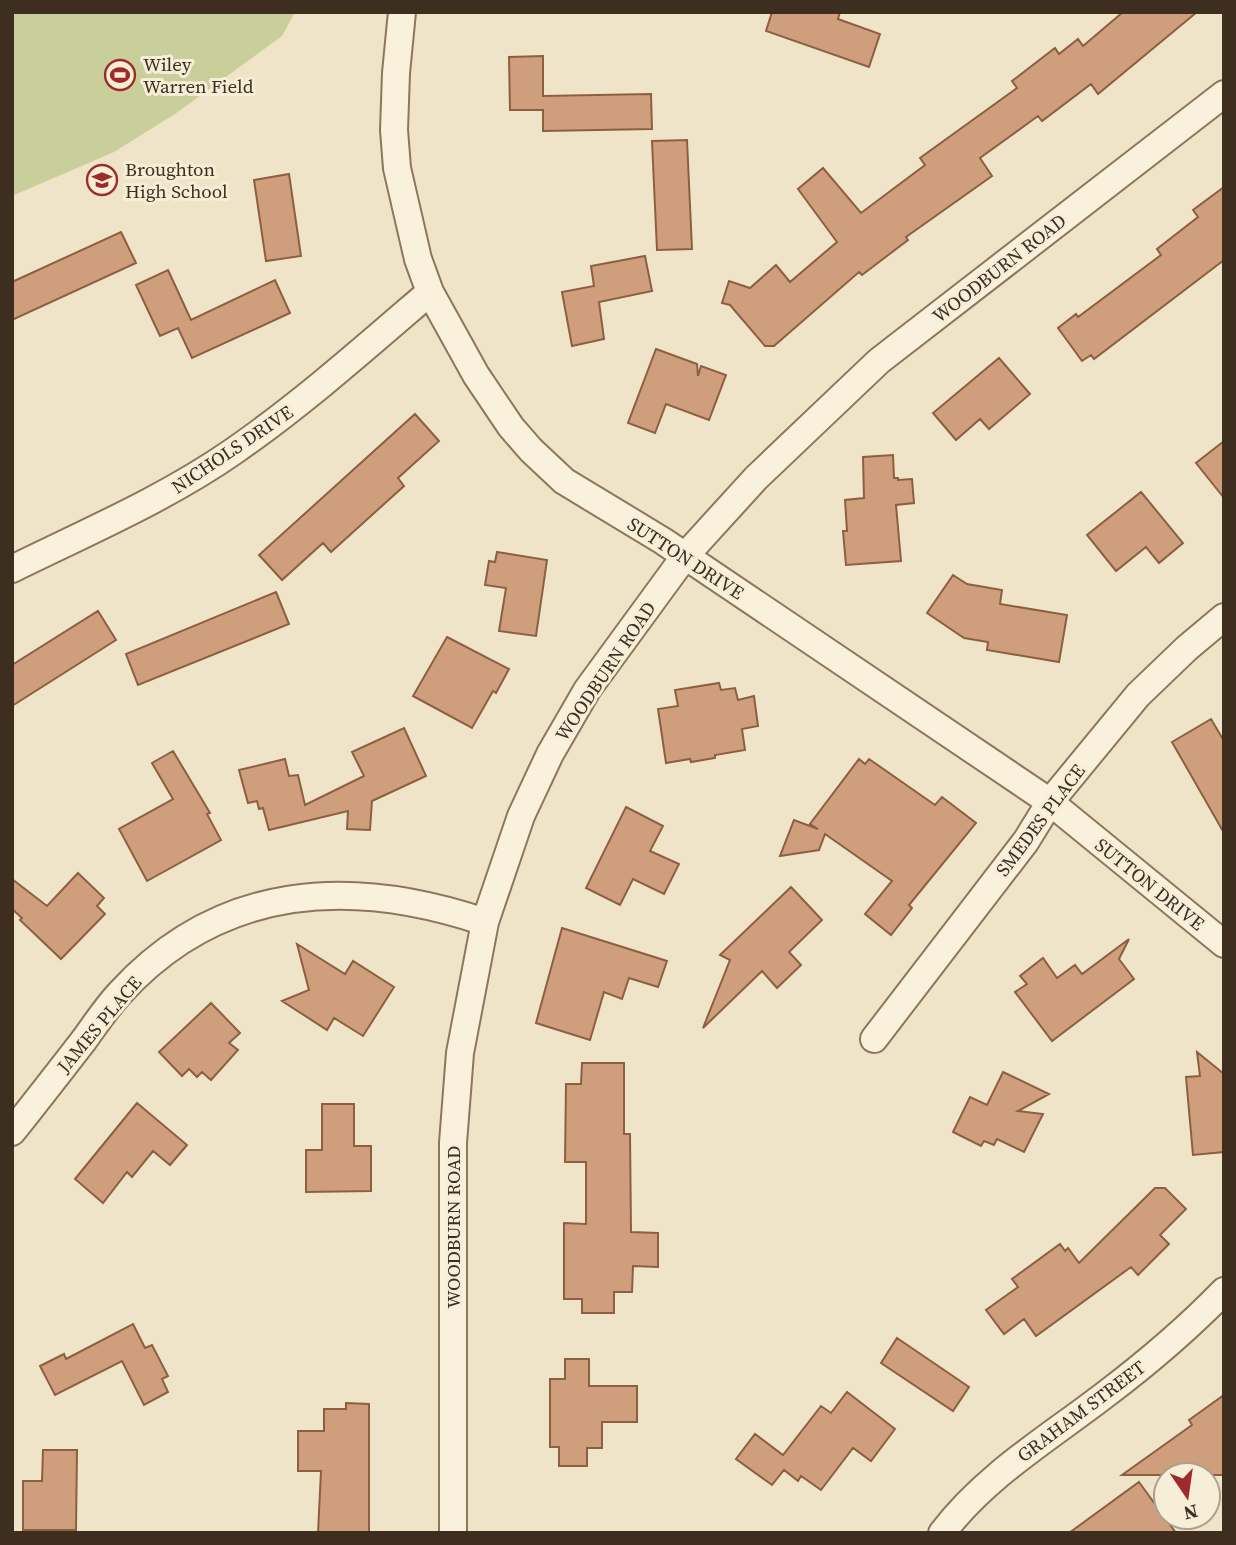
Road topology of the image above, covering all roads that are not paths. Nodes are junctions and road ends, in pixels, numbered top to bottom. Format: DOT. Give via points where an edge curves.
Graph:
graph roads {
  1 [pos="402,12"];
  2 [pos="1224,94"];
  3 [pos="430,292"];
  4 [pos="685,556"];
  5 [pos="12,569"];
  6 [pos="1224,617"];
  7 [pos="1050,802"];
  8 [pos="485,922"];
  9 [pos="1224,944"];
  10 [pos="874,1039"];
  11 [pos="12,1132"];
  12 [pos="1224,1291"];
  13 [pos="453,1533"];
  14 [pos="942,1533"];
  1 -- 3 [label="street, SUTTON DRIVE" via="395,91 397,168"];
  2 -- 4 [label="street, WOODBURN ROAD" via="878,361 756,478"];
  3 -- 4 [label="street, SUTTON DRIVE" via="482,384 531,450 564,481"];
  3 -- 5 [label="street, NICHOLS DRIVE" via="295,407 233,452 158,499"];
  4 -- 7 [label="street, SUTTON DRIVE"];
  4 -- 8 [label="street, WOODBURN ROAD" via="587,690 550,754 521,816"];
  6 -- 7 [label="street, SMEDES PLACE" via="1138,695"];
  7 -- 9 [label="street, SUTTON DRIVE"];
  7 -- 10 [label="street, SMEDES PLACE" via="1026,841"];
  8 -- 11 [label="street, JAMES PLACE" via="356,894 302,896 233,915 169,949 119,995"];
  8 -- 13 [label="street, WOODBURN ROAD" via="460,1053 453,1143"];
  12 -- 14 [label="street, GRAHAM STREET" via="1108,1393 985,1485"];
}
